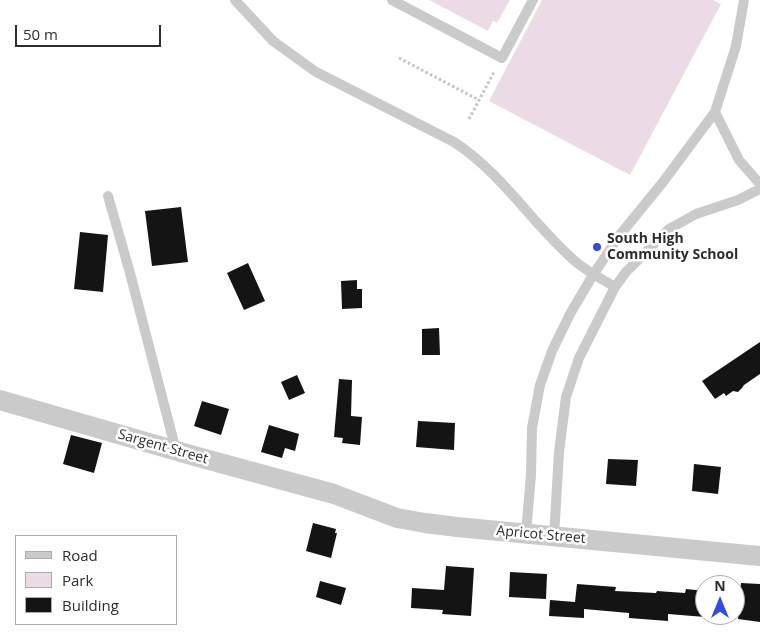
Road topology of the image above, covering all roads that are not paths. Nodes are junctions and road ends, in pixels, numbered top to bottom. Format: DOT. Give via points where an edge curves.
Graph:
graph roads {
  1 [pos="235,0"];
  2 [pos="392,0"];
  3 [pos="533,0"];
  4 [pos="744,0"];
  5 [pos="715,112"];
  6 [pos="760,184"];
  7 [pos="760,189"];
  8 [pos="108,196"];
  9 [pos="593,274"];
  10 [pos="615,286"];
  11 [pos="0,400"];
  12 [pos="180,452"];
  13 [pos="326,493"];
  14 [pos="526,534"];
  15 [pos="554,537"];
  16 [pos="760,556"];
  1 -- 9 [label="lane" via="273,41 316,72 466,150 559,246"];
  2 -- 3 [label="lane" via="502,58"];
  4 -- 5 [label="lane" via="736,46"];
  5 -- 6 [label="lane" via="739,160"];
  5 -- 9 [label="lane"];
  7 -- 10 [label="lane" via="696,214 669,229"];
  8 -- 12 [label="lane" via="174,443"];
  9 -- 10 [label="lane"];
  9 -- 14 [label="lane" via="562,329 540,385 532,428"];
  10 -- 15 [label="lane" via="579,358 566,397"];
  11 -- 12 [label="street, Sargent Street"];
  12 -- 13 [label="street, Sargent Street"];
  13 -- 14 [label="street, Apricot Street" via="411,520"];
  14 -- 15 [label="street, Apricot Street"];
  15 -- 16 [label="street, Apricot Street"];
}
